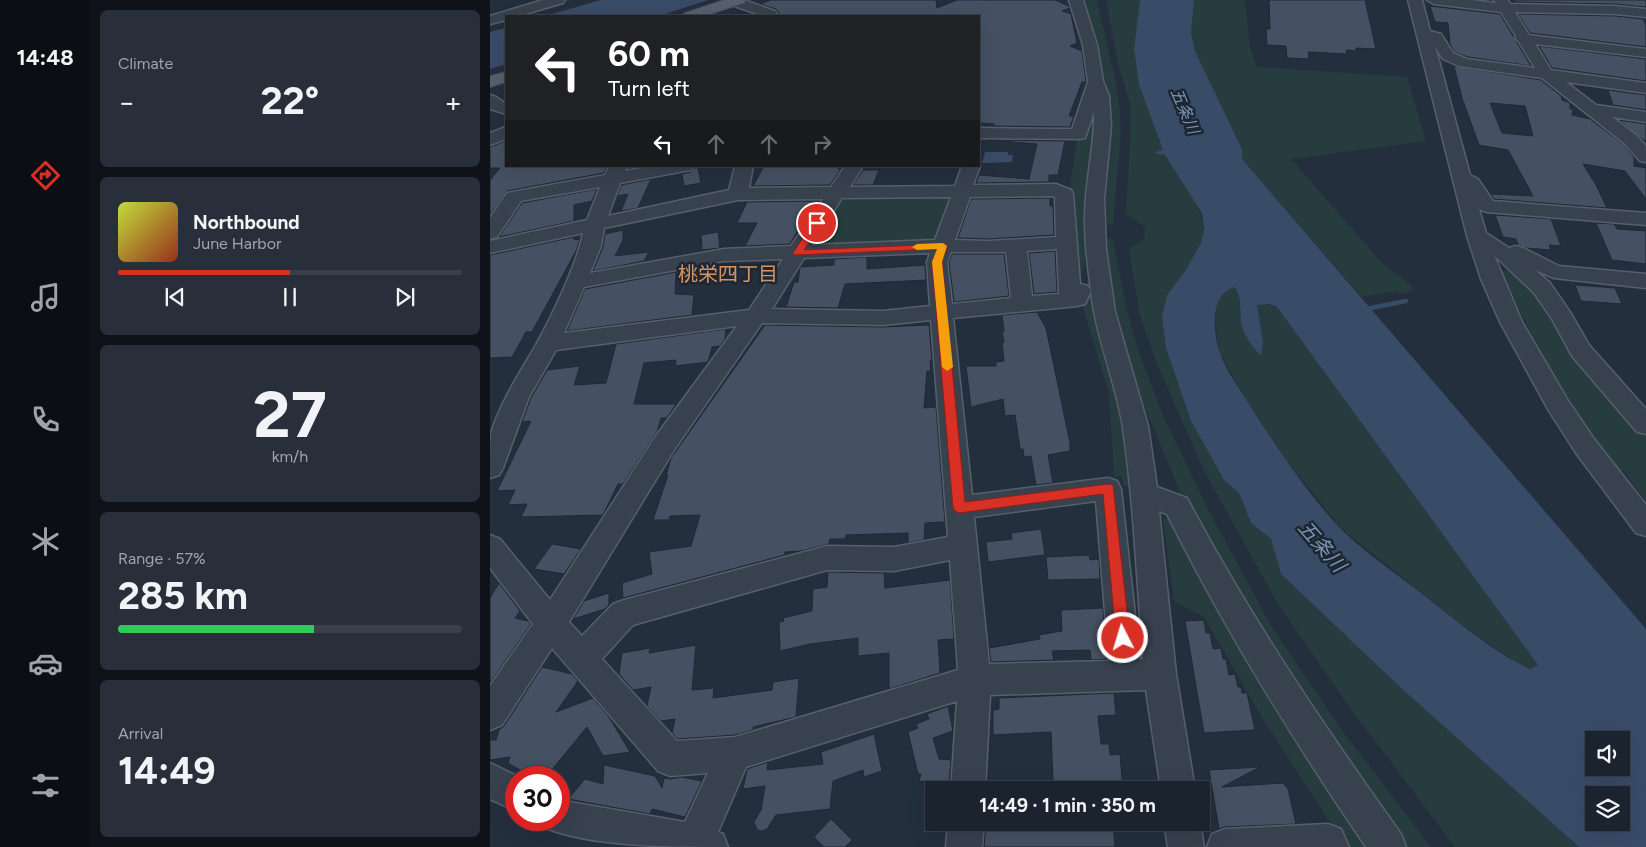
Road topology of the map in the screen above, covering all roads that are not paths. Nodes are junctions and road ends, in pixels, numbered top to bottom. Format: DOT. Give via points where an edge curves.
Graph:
graph roads {
  1 [pos="558,0"];
  2 [pos="1076,0"];
  3 [pos="1415,0"];
  4 [pos="1434,0"];
  5 [pos="737,1"];
  6 [pos="1504,4"];
  7 [pos="1595,5"];
  8 [pos="525,10"];
  9 [pos="1646,12"];
  10 [pos="508,15"];
  11 [pos="693,15"];
  12 [pos="767,15"];
  13 [pos="505,16"];
  14 [pos="490,20"];
  15 [pos="1425,34"];
  16 [pos="1522,38"];
  17 [pos="1646,53"];
  18 [pos="1546,74"];
  19 [pos="505,77"];
  20 [pos="1095,81"];
  21 [pos="490,82"];
  22 [pos="1646,88"];
  23 [pos="490,100"];
  24 [pos="505,109"];
  25 [pos="1589,109"];
  26 [pos="1646,117"];
  27 [pos="505,132"];
  28 [pos="980,136"];
  29 [pos="490,140"];
  30 [pos="490,148"];
  31 [pos="505,149"];
  32 [pos="1646,157"];
  33 [pos="675,167"];
  34 [pos="744,167"];
  35 [pos="853,167"];
  36 [pos="971,167"];
  37 [pos="614,173"];
  38 [pos="1463,177"];
  39 [pos="962,191"];
  40 [pos="837,193"];
  41 [pos="738,194"];
  42 [pos="1487,206"];
  43 [pos="1646,218"];
  44 [pos="595,224"];
  45 [pos="490,232"];
  46 [pos="1477,236"];
  47 [pos="1067,242"];
  48 [pos="490,246"];
  49 [pos="943,246"];
  50 [pos="1016,246"];
  51 [pos="1096,249"];
  52 [pos="797,253"];
  53 [pos="1646,281"];
  54 [pos="576,282"];
  55 [pos="1070,299"];
  56 [pos="1022,304"];
  57 [pos="943,312"];
  58 [pos="756,316"];
  59 [pos="548,343"];
  60 [pos="1646,425"];
  61 [pos="490,468"];
  62 [pos="1144,494"];
  63 [pos="959,508"];
  64 [pos="1646,525"];
  65 [pos="963,546"];
  66 [pos="490,547"];
  67 [pos="551,624"];
  68 [pos="582,658"];
  69 [pos="1160,674"];
  70 [pos="1126,675"];
  71 [pos="975,680"];
  72 [pos="490,714"];
  73 [pos="735,754"];
  74 [pos="490,780"];
  75 [pos="969,781"];
  76 [pos="1177,781"];
  77 [pos="505,788"];
  78 [pos="570,820"];
  79 [pos="965,831"];
  80 [pos="1183,831"];
  81 [pos="702,845"];
  82 [pos="964,847"];
  83 [pos="1186,847"];
  84 [pos="1225,847"];
  85 [pos="1331,847"];
  86 [pos="1388,847"];
  1 -- 8 [label="street"];
  2 -- 20 [label="street" via="1090,45"];
  3 -- 15 [label="street"];
  4 -- 6 [label="street"];
  5 -- 11 [label="main road"];
  5 -- 12 [label="street" via="770,14"];
  6 -- 7 [label="street"];
  6 -- 16 [label="street"];
  7 -- 9 [label="street"];
  8 -- 10 [label="street"];
  13 -- 14 [label="street"];
  15 -- 18 [label="street" via="1436,37 1448,56 1455,60"];
  15 -- 38 [label="street"];
  16 -- 17 [label="street"];
  16 -- 18 [label="street"];
  18 -- 22 [label="street"];
  18 -- 25 [label="street"];
  19 -- 21 [label="main road"];
  20 -- 28 [label="street" via="1079,134"];
  20 -- 51 [label="street" via="1101,96 1103,126 1095,198"];
  23 -- 24 [label="street" via="498,108"];
  25 -- 26 [label="street"];
  25 -- 32 [label="street" via="1630,139"];
  27 -- 29 [label="street"];
  30 -- 31 [label="street"];
  33 -- 37 [label="street"];
  34 -- 41 [label="street"];
  35 -- 40 [label="street"];
  36 -- 39 [label="street"];
  37 -- 44 [label="street"];
  37 -- 45 [label="street" via="514,197"];
  38 -- 42 [label="street"];
  38 -- 46 [label="street"];
  39 -- 40 [label="street"];
  39 -- 47 [label="street" via="1056,190 1064,194"];
  39 -- 49 [label="street"];
  40 -- 41 [label="street"];
  40 -- 52 [label="street"];
  41 -- 44 [label="street"];
  42 -- 43 [label="street"];
  42 -- 46 [label="street" via="1487,228"];
  44 -- 48 [label="street"];
  44 -- 54 [label="street" via="591,246"];
  46 -- 53 [label="street" via="1496,240 1536,265 1554,272"];
  46 -- 60 [label="street" via="1498,248 1542,288 1580,350"];
  46 -- 64 [label="street" via="1511,322 1558,404 1585,446"];
  47 -- 50 [label="street"];
  47 -- 55 [label="street"];
  49 -- 50 [label="street"];
  49 -- 52 [label="street"];
  49 -- 57 [label="street" via="937,262"];
  50 -- 56 [label="street"];
  51 -- 55 [label="street" via="1077,299"];
  51 -- 62 [label="street" via="1104,312 1135,426"];
  52 -- 54 [label="street" via="724,255"];
  52 -- 58 [label="street"];
  54 -- 59 [label="street"];
  55 -- 56 [label="street"];
  56 -- 57 [label="street"];
  57 -- 58 [label="street" via="883,318"];
  57 -- 63 [label="street"];
  58 -- 59 [label="street"];
  58 -- 67 [label="street" via="665,443"];
  59 -- 61 [label="street" via="517,397"];
  62 -- 69 [label="street"];
  62 -- 86 [label="street" via="1177,506 1246,634 1310,735"];
  63 -- 65 [label="street"];
  63 -- 70 [label="street" via="1108,489"];
  65 -- 68 [label="street" via="894,559 827,558 624,614"];
  65 -- 71 [label="street"];
  66 -- 67 [label="street"];
  67 -- 68 [label="street"];
  67 -- 72 [label="street"];
  68 -- 73 [label="street" via="670,759"];
  69 -- 70 [label="street"];
  69 -- 76 [label="street"];
  70 -- 71 [label="street"];
  71 -- 73 [label="street"];
  71 -- 75 [label="street"];
  73 -- 81 [label="street"];
  74 -- 77 [label="street"];
  78 -- 81 [label="street"];
  79 -- 82 [label="street"];
  80 -- 83 [label="street"];
  84 -- 85 [label="street" via="1328,842"];
}
